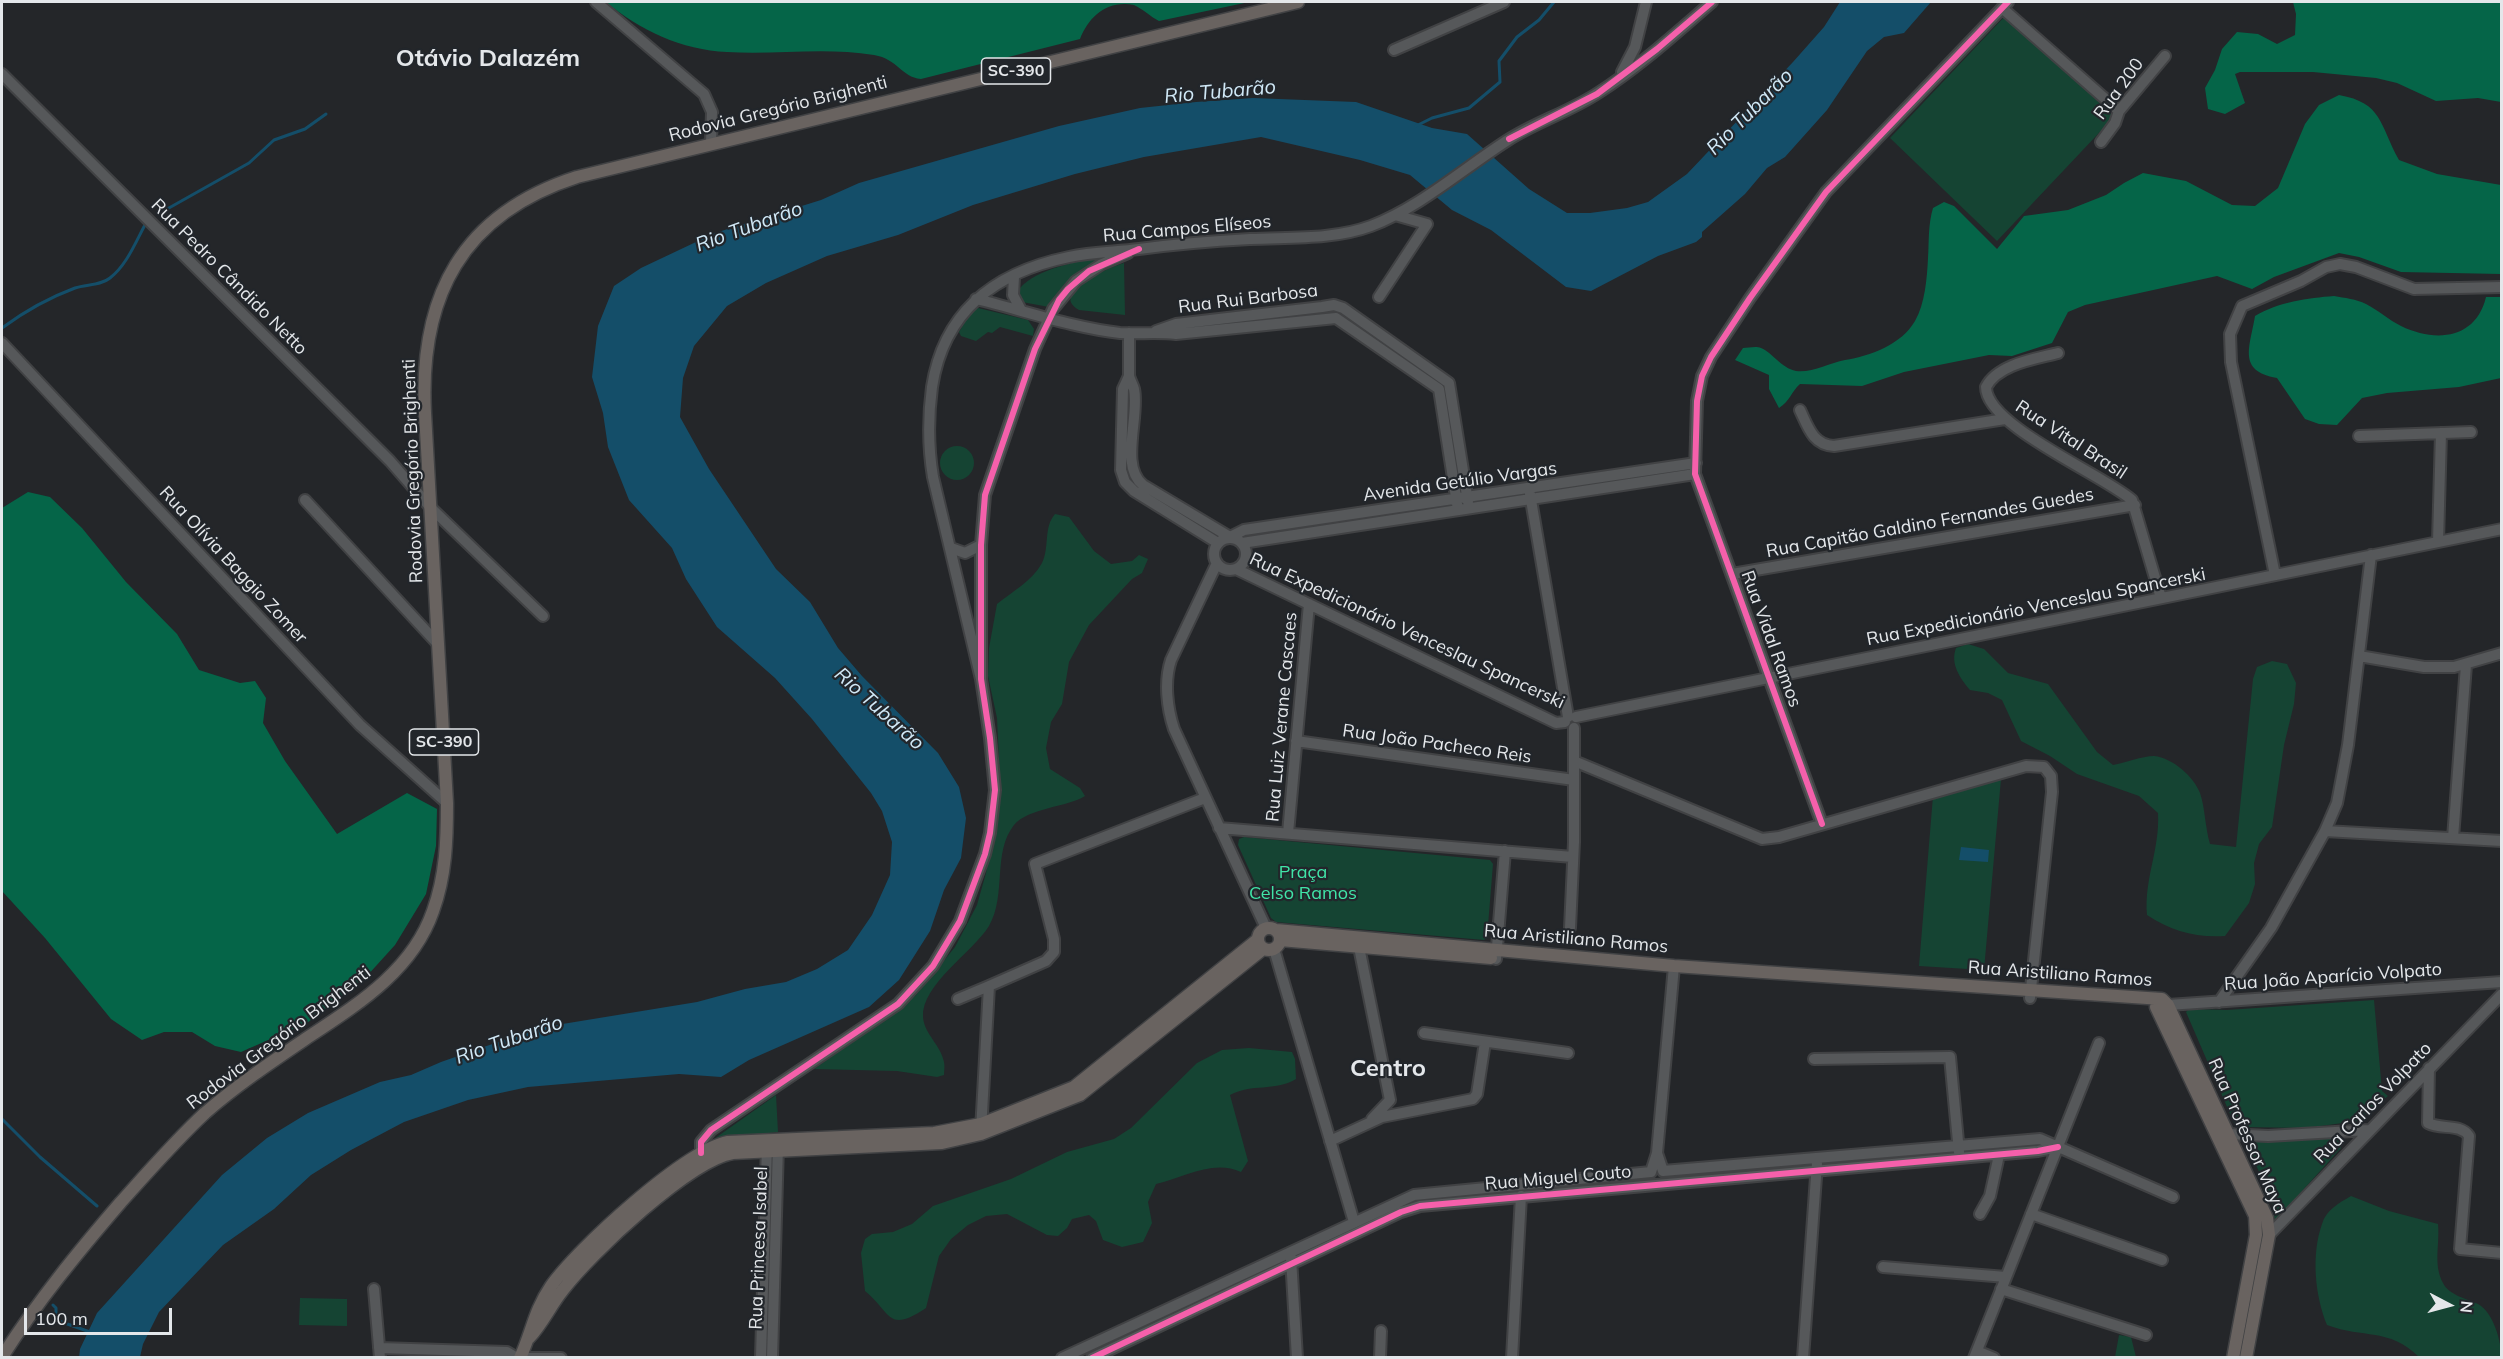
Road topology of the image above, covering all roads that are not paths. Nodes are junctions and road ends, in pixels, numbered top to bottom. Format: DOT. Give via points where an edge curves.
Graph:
graph roads {
  1 [pos="596,2"];
  2 [pos="1298,2"];
  3 [pos="1504,2"];
  4 [pos="1646,2"];
  5 [pos="1712,2"];
  6 [pos="2005,5"];
  7 [pos="1394,51"];
  8 [pos="2164,56"];
  9 [pos="2,74"];
  10 [pos="1616,80"];
  11 [pos="2120,111"];
  12 [pos="2101,142"];
  13 [pos="711,143"];
  14 [pos="1395,215"];
  15 [pos="1139,249"];
  16 [pos="1014,277"];
  17 [pos="2502,287"];
  18 [pos="1379,297"];
  19 [pos="976,299"];
  20 [pos="1021,310"];
  21 [pos="1049,317"];
  22 [pos="1129,333"];
  23 [pos="2,343"];
  24 [pos="2058,353"];
  25 [pos="1129,376"];
  26 [pos="1800,410"];
  27 [pos="2005,419"];
  28 [pos="2471,432"];
  29 [pos="2441,433"];
  30 [pos="2359,436"];
  31 [pos="1696,469"];
  32 [pos="1134,474"];
  33 [pos="1123,478"];
  34 [pos="1530,494"];
  35 [pos="1462,498"];
  36 [pos="305,500"];
  37 [pos="2135,505"];
  38 [pos="430,507"];
  39 [pos="1464,510"];
  40 [pos="1184,516"];
  41 [pos="1341,516"];
  42 [pos="1343,528"];
  43 [pos="2502,529"];
  44 [pos="1230,537"];
  45 [pos="2438,542"];
  46 [pos="1218,543"];
  47 [pos="1242,543"];
  48 [pos="981,545"];
  49 [pos="951,548"];
  50 [pos="2371,555"];
  51 [pos="1217,563"];
  52 [pos="1236,568"];
  53 [pos="1732,574"];
  54 [pos="2275,575"];
  55 [pos="2161,598"];
  56 [pos="1310,604"];
  57 [pos="543,616"];
  58 [pos="438,644"];
  59 [pos="2502,653"];
  60 [pos="2359,656"];
  61 [pos="2466,665"];
  62 [pos="1769,678"];
  63 [pos="981,679"];
  64 [pos="1571,721"];
  65 [pos="1296,741"];
  66 [pos="1574,761"];
  67 [pos="1574,780"];
  68 [pos="1205,798"];
  69 [pos="447,803"];
  70 [pos="1822,824"];
  71 [pos="1219,828"];
  72 [pos="2325,831"];
  73 [pos="1288,833"];
  74 [pos="2453,838"];
  75 [pos="2502,841"];
  76 [pos="1505,851"];
  77 [pos="1573,857"];
  78 [pos="1570,928"];
  79 [pos="1269,939"];
  80 [pos="1359,946"];
  81 [pos="1496,954"];
  82 [pos="1674,970"];
  83 [pos="2502,982"];
  84 [pos="989,986"];
  85 [pos="2030,994"];
  86 [pos="2502,994"];
  87 [pos="958,999"];
  88 [pos="2219,1002"];
  89 [pos="2162,1006"];
  90 [pos="1424,1033"];
  91 [pos="1485,1042"];
  92 [pos="2099,1043"];
  93 [pos="1568,1053"];
  94 [pos="1814,1059"];
  95 [pos="2429,1068"];
  96 [pos="1370,1122"];
  97 [pos="981,1129"];
  98 [pos="2369,1130"];
  99 [pos="2340,1132"];
  100 [pos="2223,1135"];
  101 [pos="1330,1141"];
  102 [pos="773,1146"];
  103 [pos="1958,1146"];
  104 [pos="2058,1147"];
  105 [pos="2348,1152"];
  106 [pos="1657,1153"];
  107 [pos="1999,1155"];
  108 [pos="703,1158"];
  109 [pos="1818,1158"];
  110 [pos="1959,1158"];
  111 [pos="1729,1166"];
  112 [pos="1817,1170"];
  113 [pos="1663,1171"];
  114 [pos="1651,1172"];
  115 [pos="1730,1178"];
  116 [pos="1658,1184"];
  117 [pos="1521,1196"];
  118 [pos="2174,1197"];
  119 [pos="1430,1198"];
  120 [pos="1980,1214"];
  121 [pos="2031,1214"];
  122 [pos="1356,1227"];
  123 [pos="2256,1234"];
  124 [pos="2269,1235"];
  125 [pos="1291,1251"];
  126 [pos="2502,1253"];
  127 [pos="2162,1260"];
  128 [pos="1292,1264"];
  129 [pos="1883,1267"];
  130 [pos="2006,1277"];
  131 [pos="769,1284"];
  132 [pos="374,1288"];
  133 [pos="2001,1288"];
  134 [pos="2247,1318"];
  135 [pos="1381,1331"];
  136 [pos="2146,1335"];
  137 [pos="380,1353"];
  138 [pos="1975,1354"];
  139 [pos="1297,1356"];
  140 [pos="2,1357"];
  141 [pos="518,1358"];
  142 [pos="527,1358"];
  143 [pos="561,1358"];
  144 [pos="761,1358"];
  145 [pos="772,1358"];
  146 [pos="1062,1358"];
  147 [pos="1092,1358"];
  148 [pos="1380,1358"];
  149 [pos="1512,1358"];
  150 [pos="1803,1358"];
  151 [pos="1994,1358"];
  152 [pos="2234,1358"];
  153 [pos="2246,1358"];
  1 -- 13 [label="street" via="704,94 712,112"];
  2 -- 13 [label="main road, Rodovia Gregório Brighenti / SC-390"];
  3 -- 7 [label="street"];
  4 -- 10 [label="street" via="1635,46"];
  5 -- 10 [label="street, Rua Campos Elíseos"];
  6 -- 11 [label="street"];
  6 -- 31 [label="street" via="1838,178 1750,298 1702,376"];
  8 -- 11 [label="street, Rua 200"];
  9 -- 38 [label="street, Rua Pedro Cândido Netto" via="390,460"];
  10 -- 14 [label="street, Rua Campos Elíseos" via="1581,103 1509,139"];
  11 -- 12 [label="street, Rua 200"];
  13 -- 38 [label="main road, Rodovia Gregório Brighenti / SC-390" via="557,183 503,213 472,243 447,280 428,337 424,378"];
  14 -- 15 [label="street, Rua Campos Elíseos" via="1340,234 1179,243"];
  14 -- 18 [label="street" via="1427,224"];
  15 -- 16 [label="street, Rua Campos Elíseos" via="1068,257"];
  15 -- 21 [label="street" via="1102,264 1076,281"];
  16 -- 19 [label="street, Rua Campos Elíseos"];
  16 -- 20 [label="street" via="1013,295"];
  17 -- 54 [label="street" via="2414,289 2340,264 2242,306 2230,334 2231,362"];
  19 -- 20 [label="street, Rua Rui Barbosa"];
  19 -- 49 [label="street, Rua Campos Elíseos" via="957,318 939,355 929,422 930,463"];
  20 -- 21 [label="street, Rua Rui Barbosa"];
  21 -- 22 [label="street, Rua Rui Barbosa"];
  21 -- 48 [label="street" via="985,495"];
  22 -- 25 [label="street"];
  22 -- 35 [label="street, Rua Rui Barbosa" via="1153,332 1176,324 1205,326 1323,312 1338,306 1390,348 1449,383 1450,420"];
  23 -- 69 [label="street, Rua Olívia Baggio Zomer" via="371,737"];
  24 -- 27 [label="street, Rua Vital Brasil" via="2017,365 1990,381 1986,387 1989,401"];
  25 -- 32 [label="street" via="1134,390"];
  25 -- 33 [label="street" via="1123,389"];
  26 -- 27 [label="street" via="1818,442 1834,446"];
  27 -- 37 [label="street, Rua Vital Brasil" via="2126,495"];
  28 -- 29 [label="street"];
  29 -- 30 [label="street"];
  29 -- 45 [label="street"];
  31 -- 34 [label="street, Avenida Getúlio Vargas"];
  31 -- 53 [label="street, Rua Vidal Ramos"];
  32 -- 33 [label="street"];
  32 -- 40 [label="street"];
  33 -- 40 [label="street" via="1134,491"];
  34 -- 35 [label="street, Avenida Getúlio Vargas"];
  34 -- 39 [label="street, Avenida Getúlio Vargas"];
  34 -- 64 [label="street"];
  35 -- 39 [label="street, Rua Rui Barbosa"];
  35 -- 41 [label="street, Avenida Getúlio Vargas"];
  36 -- 58 [label="street"];
  37 -- 53 [label="street, Rua Capitão Galdino Fernandes Guedes"];
  37 -- 55 [label="street, Rua Vital Brasil"];
  38 -- 57 [label="street, Rua Pedro Cândido Netto"];
  38 -- 58 [label="main road, Rodovia Gregório Brighenti / SC-390"];
  39 -- 42 [label="street, Avenida Getúlio Vargas"];
  40 -- 44 [label="street"];
  40 -- 46 [label="street"];
  41 -- 42 [label="street"];
  41 -- 44 [label="street, Avenida Getúlio Vargas" via="1244,530"];
  42 -- 47 [label="street, Avenida Getúlio Vargas"];
  43 -- 45 [label="street, Rua Expedicionário Venceslau Spancerski"];
  44 -- 46 [label="street"];
  44 -- 47 [label="street"];
  45 -- 50 [label="street, Rua Expedicionário Venceslau Spancerski"];
  46 -- 51 [label="street" via="1214,550"];
  47 -- 52 [label="street" via="1245,558"];
  48 -- 49 [label="street" via="965,553"];
  48 -- 63 [label="street"];
  49 -- 63 [label="street"];
  50 -- 54 [label="street, Rua Expedicionário Venceslau Spancerski"];
  50 -- 60 [label="street"];
  51 -- 52 [label="street" via="1226,569"];
  51 -- 68 [label="street" via="1167,676 1174,729"];
  52 -- 56 [label="street, Rua Expedicionário Venceslau Spancerski"];
  53 -- 62 [label="street, Rua Vidal Ramos"];
  54 -- 55 [label="street, Rua Expedicionário Venceslau Spancerski"];
  55 -- 62 [label="street, Rua Expedicionário Venceslau Spancerski"];
  56 -- 64 [label="street, Rua Expedicionário Venceslau Spancerski" via="1556,723"];
  56 -- 65 [label="street, Rua Luiz Verane Cascaes"];
  58 -- 69 [label="main road, Rodovia Gregório Brighenti / SC-390"];
  59 -- 61 [label="street"];
  60 -- 61 [label="street" via="2424,667"];
  60 -- 72 [label="street" via="2341,789"];
  61 -- 74 [label="street"];
  62 -- 64 [label="street, Rua Expedicionário Venceslau Spancerski"];
  62 -- 70 [label="street, Rua Vidal Ramos"];
  63 -- 108 [label="street" via="994,771 994,811 970,901 948,945 898,1004 711,1130 701,1142"];
  64 -- 66 [label="street"];
  65 -- 67 [label="street, Rua João Pacheco Reis"];
  65 -- 73 [label="street, Rua Luiz Verane Cascaes"];
  66 -- 67 [label="street"];
  66 -- 70 [label="street" via="1755,838 1771,839"];
  67 -- 77 [label="street"];
  68 -- 71 [label="street"];
  68 -- 84 [label="street" via="1035,864 1054,952 1046,962"];
  69 -- 140 [label="main road, Rodovia Gregório Brighenti / SC-390" via="447,854 440,891 425,929 406,958 367,998 253,1075 191,1126 77,1254"];
  70 -- 85 [label="street" via="2026,766 2039,765 2048,770 2052,792"];
  71 -- 73 [label="street"];
  71 -- 79 [label="street"];
  72 -- 74 [label="street"];
  72 -- 88 [label="street" via="2258,949"];
  73 -- 76 [label="street"];
  74 -- 75 [label="street"];
  76 -- 77 [label="street"];
  76 -- 81 [label="street"];
  77 -- 78 [label="street"];
  79 -- 80 [label="main road, Rua Aristiliano Ramos"];
  79 -- 81 [label="main road, Rua Aristiliano Ramos"];
  79 -- 97 [label="main road" via="1134,1046 1074,1087"];
  79 -- 101 [label="street"];
  80 -- 81 [label="main road, Rua Aristiliano Ramos"];
  80 -- 96 [label="street" via="1390,1100"];
  81 -- 82 [label="main road, Rua Aristiliano Ramos"];
  82 -- 85 [label="main road, Rua Aristiliano Ramos"];
  82 -- 106 [label="street"];
  83 -- 88 [label="street, Rua João Aparício Volpato"];
  84 -- 87 [label="street"];
  84 -- 97 [label="street"];
  85 -- 89 [label="main road, Rua Aristiliano Ramos"];
  86 -- 95 [label="street, Rua Carlos Volpato"];
  88 -- 89 [label="street, Rua João Aparício Volpato"];
  89 -- 100 [label="main road, Rua Professor Maya"];
  90 -- 91 [label="street"];
  91 -- 93 [label="street"];
  91 -- 96 [label="street" via="1475,1098"];
  92 -- 104 [label="street"];
  94 -- 103 [label="street" via="1950,1058"];
  95 -- 98 [label="street, Rua Carlos Volpato"];
  95 -- 126 [label="street" via="2428,1123 2462,1129 2469,1136 2460,1249"];
  96 -- 101 [label="street"];
  97 -- 102 [label="main road"];
  98 -- 99 [label="street"];
  98 -- 105 [label="street, Rua Carlos Volpato"];
  99 -- 100 [label="street"];
  99 -- 105 [label="street" via="2347,1140"];
  100 -- 123 [label="main road, Rua Professor Maya" via="2255,1216"];
  100 -- 124 [label="main road, Rua Professor Maya" via="2265,1212"];
  101 -- 122 [label="street"];
  102 -- 108 [label="main road" via="728,1142"];
  102 -- 131 [label="street, Rua Princesa Isabel"];
  103 -- 104 [label="street" via="2040,1139"];
  103 -- 109 [label="street"];
  103 -- 110 [label="street"];
  104 -- 107 [label="street, Rua Miguel Couto"];
  104 -- 118 [label="street"];
  104 -- 121 [label="street"];
  105 -- 124 [label="street, Rua Carlos Volpato"];
  106 -- 113 [label="street"];
  106 -- 114 [label="street"];
  107 -- 110 [label="street, Rua Miguel Couto"];
  107 -- 120 [label="street" via="1990,1196"];
  108 -- 141 [label="main road" via="668,1176 547,1293"];
  109 -- 111 [label="street"];
  109 -- 112 [label="street"];
  110 -- 112 [label="street, Rua Miguel Couto"];
  111 -- 113 [label="street"];
  111 -- 115 [label="street"];
  112 -- 115 [label="street, Rua Miguel Couto"];
  112 -- 150 [label="street"];
  113 -- 114 [label="street"];
  113 -- 116 [label="street" via="1665,1178"];
  114 -- 116 [label="street" via="1649,1179"];
  114 -- 119 [label="street, Rua Miguel Couto"];
  115 -- 116 [label="street, Rua Miguel Couto"];
  116 -- 117 [label="street, Rua Miguel Couto"];
  117 -- 119 [label="street, Rua Miguel Couto"];
  117 -- 149 [label="street"];
  119 -- 122 [label="street, Rua Miguel Couto"];
  121 -- 127 [label="street"];
  121 -- 130 [label="street"];
  122 -- 125 [label="street, Rua Miguel Couto"];
  122 -- 128 [label="street, Rua Miguel Couto"];
  123 -- 124 [label="main road"];
  123 -- 134 [label="main road, Rua Professor Maya"];
  124 -- 134 [label="main road, Rua Professor Maya"];
  125 -- 128 [label="street"];
  125 -- 146 [label="street, Rua Miguel Couto"];
  128 -- 139 [label="street"];
  128 -- 147 [label="street, Rua Miguel Couto"];
  129 -- 130 [label="street"];
  130 -- 133 [label="street"];
  131 -- 144 [label="street, Rua Princesa Isabel"];
  131 -- 145 [label="street, Rua Princesa Isabel"];
  132 -- 137 [label="street"];
  133 -- 136 [label="street"];
  133 -- 138 [label="street"];
  134 -- 152 [label="main road, Rua Professor Maya"];
  134 -- 153 [label="main road, Rua Professor Maya"];
  135 -- 148 [label="street"];
  137 -- 141 [label="street" via="507,1352"];
  138 -- 151 [label="street"];
  142 -- 143 [label="street"];
}
